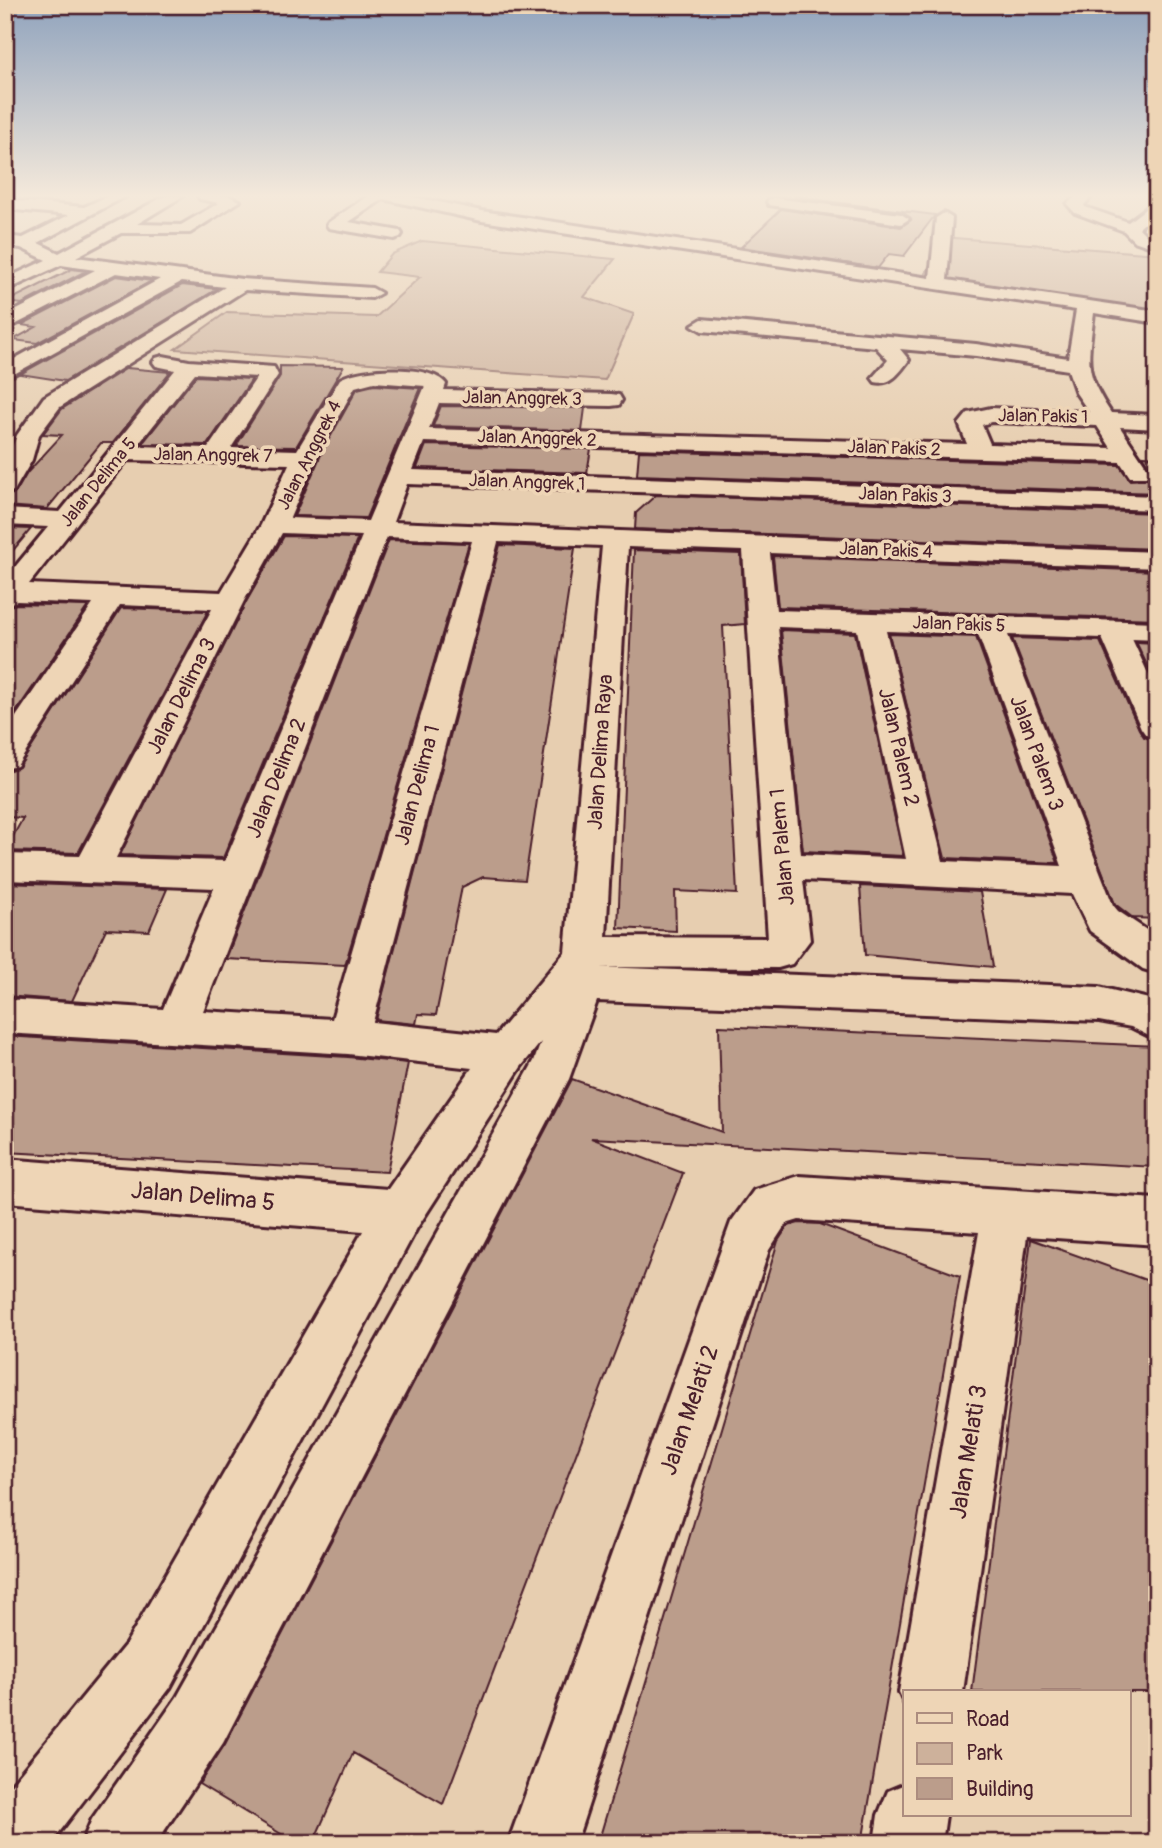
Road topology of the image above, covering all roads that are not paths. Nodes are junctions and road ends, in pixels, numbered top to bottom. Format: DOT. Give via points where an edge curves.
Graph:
graph roads {
  1 [pos="86,282"];
  2 [pos="168,282"];
  3 [pos="226,282"];
  4 [pos="916,282"];
  5 [pos="938,282"];
  6 [pos="242,284"];
  7 [pos="938,286"];
  8 [pos="372,293"];
  9 [pos="1086,306"];
  10 [pos="1157,317"];
  11 [pos="5,324"];
  12 [pos="702,325"];
  13 [pos="881,340"];
  14 [pos="129,355"];
  15 [pos="1077,365"];
  16 [pos="189,367"];
  17 [pos="5,373"];
  18 [pos="882,378"];
  19 [pos="5,381"];
  20 [pos="64,393"];
  21 [pos="432,396"];
  22 [pos="611,400"];
  23 [pos="1105,418"];
  24 [pos="1157,422"];
  25 [pos="414,435"];
  26 [pos="659,442"];
  27 [pos="981,451"];
  28 [pos="121,453"];
  29 [pos="215,455"];
  30 [pos="1128,455"];
  31 [pos="304,457"];
  32 [pos="399,477"];
  33 [pos="5,486"];
  34 [pos="654,486"];
  35 [pos="1157,503"];
  36 [pos="5,517"];
  37 [pos="68,520"];
  38 [pos="628,521"];
  39 [pos="274,525"];
  40 [pos="377,529"];
  41 [pos="487,533"];
  42 [pos="756,544"];
  43 [pos="1157,560"];
  44 [pos="7,595"];
  45 [pos="112,596"];
  46 [pos="230,601"];
  47 [pos="762,618"];
  48 [pos="869,621"];
  49 [pos="990,626"];
  50 [pos="1113,629"];
  51 [pos="1157,631"];
  52 [pos="1157,728"];
  53 [pos="5,758"];
  54 [pos="784,866"];
  55 [pos="5,867"];
  56 [pos="92,869"];
  57 [pos="929,874"];
  58 [pos="237,876"];
  59 [pos="1084,881"];
  60 [pos="1157,958"];
  61 [pos="579,970"];
  62 [pos="5,1016"];
  63 [pos="1157,1023"];
  64 [pos="176,1027"];
  65 [pos="348,1037"];
  66 [pos="506,1054"];
  67 [pos="5,1180"];
  68 [pos="400,1212"];
  69 [pos="1006,1212"];
  70 [pos="1157,1222"];
  71 [pos="931,1690"];
  72 [pos="912,1816"];
  73 [pos="8,1843"];
  74 [pos="116,1843"];
  75 [pos="542,1843"];
  76 [pos="908,1843"];
  1 -- 11 [label="street"];
  2 -- 17 [label="street"];
  3 -- 6 [label="street"];
  4 -- 7 [label="street"];
  5 -- 7 [label="street"];
  6 -- 8 [label="street"];
  6 -- 14 [label="street"];
  7 -- 9 [label="street"];
  9 -- 10 [label="street"];
  9 -- 15 [label="street"];
  12 -- 13 [label="street"];
  13 -- 15 [label="street"];
  13 -- 18 [label="street" via="898,360"];
  14 -- 16 [label="street"];
  14 -- 20 [label="street"];
  15 -- 23 [label="street" via="1087,393"];
  16 -- 28 [label="street, Jalan Delima 5"];
  16 -- 29 [label="street" via="267,370"];
  19 -- 20 [label="street"];
  20 -- 33 [label="street" via="35,424"];
  21 -- 22 [label="street, Jalan Anggrek 3"];
  21 -- 25 [label="street"];
  21 -- 31 [label="street, Jalan Anggrek 4" via="436,384 429,380 352,378"];
  23 -- 24 [label="street"];
  23 -- 27 [label="street, Jalan Pakis 1" via="976,418 971,424"];
  23 -- 30 [label="street"];
  25 -- 26 [label="street, Jalan Anggrek 2"];
  25 -- 32 [label="street"];
  26 -- 27 [label="street, Jalan Pakis 2"];
  26 -- 34 [label="street"];
  27 -- 30 [label="street, Jalan Pakis 2"];
  28 -- 29 [label="street, Jalan Anggrek 7"];
  28 -- 37 [label="street, Jalan Delima 5"];
  29 -- 31 [label="street, Jalan Anggrek 7"];
  30 -- 35 [label="street"];
  31 -- 39 [label="street, Jalan Anggrek 4"];
  32 -- 34 [label="street, Jalan Anggrek 1"];
  32 -- 40 [label="street"];
  34 -- 35 [label="street, Jalan Pakis 3"];
  34 -- 38 [label="street"];
  36 -- 37 [label="street"];
  37 -- 44 [label="street, Jalan Delima 5"];
  38 -- 41 [label="street, Jalan Pakis 4"];
  38 -- 42 [label="street, Jalan Pakis 4"];
  38 -- 61 [label="street, Jalan Delima Raya"];
  39 -- 40 [label="street, Jalan Pakis 4"];
  39 -- 46 [label="street, Jalan Delima 3"];
  40 -- 41 [label="street, Jalan Pakis 4"];
  40 -- 58 [label="street, Jalan Delima 2"];
  41 -- 65 [label="street, Jalan Delima 1"];
  42 -- 43 [label="street, Jalan Pakis 4"];
  42 -- 47 [label="street, Jalan Palem 1"];
  44 -- 45 [label="street"];
  45 -- 46 [label="street"];
  45 -- 53 [label="street"];
  46 -- 56 [label="street, Jalan Delima 3"];
  47 -- 48 [label="street, Jalan Pakis 5"];
  47 -- 54 [label="street, Jalan Palem 1"];
  48 -- 49 [label="street, Jalan Pakis 5"];
  48 -- 57 [label="street, Jalan Palem 2"];
  49 -- 50 [label="street, Jalan Pakis 5"];
  49 -- 59 [label="street, Jalan Palem 3"];
  50 -- 51 [label="street, Jalan Pakis 5"];
  50 -- 52 [label="street"];
  54 -- 57 [label="street"];
  54 -- 61 [label="street, Jalan Palem 1" via="790,940 778,953"];
  55 -- 56 [label="street"];
  56 -- 58 [label="street"];
  57 -- 59 [label="street"];
  58 -- 64 [label="street, Jalan Delima 2"];
  59 -- 60 [label="street, Jalan Palem 3" via="1104,921"];
  61 -- 63 [label="street" via="1099,1004 1142,1013"];
  61 -- 66 [label="street"];
  61 -- 74 [label="street, Jalan Delima Raya" via="554,1066 200,1720"];
  62 -- 64 [label="street"];
  64 -- 65 [label="street"];
  65 -- 66 [label="street"];
  66 -- 68 [label="street"];
  67 -- 68 [label="street, Jalan Delima 5"];
  68 -- 73 [label="street" via="148,1666"];
  69 -- 70 [label="street, Jalan Melati 2"];
  69 -- 71 [label="street, Jalan Melati 3"];
  69 -- 75 [label="street, Jalan Melati 2" via="799,1198 771,1206 748,1238"];
  72 -- 76 [label="street"];
}
